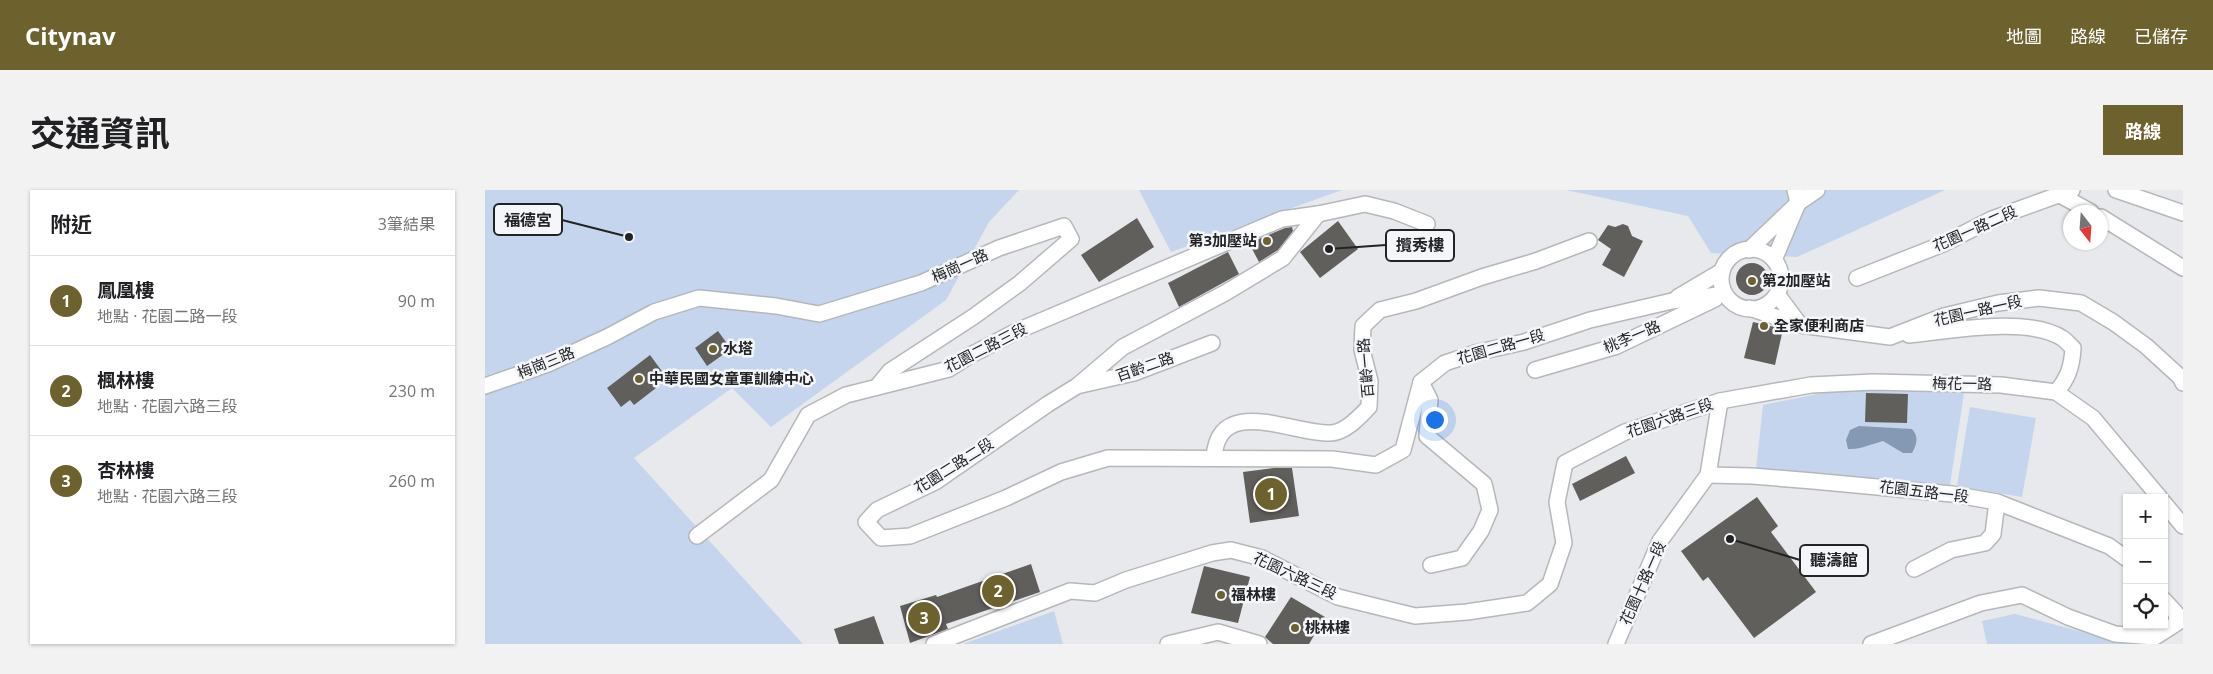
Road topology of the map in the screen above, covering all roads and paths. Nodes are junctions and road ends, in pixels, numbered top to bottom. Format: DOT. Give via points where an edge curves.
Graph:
graph roads {
  1 [pos="1817,190"];
  2 [pos="2116,190"];
  3 [pos="2066,193"];
  4 [pos="1797,196"];
  5 [pos="2082,205"];
  6 [pos="2183,213"];
  7 [pos="1318,214"];
  8 [pos="2108,222"];
  9 [pos="1427,224"];
  10 [pos="1589,242"];
  11 [pos="1749,250"];
  12 [pos="1774,260"];
  13 [pos="2183,268"];
  14 [pos="1722,272"];
  15 [pos="1857,278"];
  16 [pos="1725,294"];
  17 [pos="1777,294"];
  18 [pos="1671,301"];
  19 [pos="1749,308"];
  20 [pos="1800,325"];
  21 [pos="607,337"];
  22 [pos="1891,337"];
  23 [pos="1213,342"];
  24 [pos="1535,370"];
  25 [pos="1421,382"];
  26 [pos="2183,383"];
  27 [pos="485,386"];
  28 [pos="1077,386"];
  29 [pos="877,387"];
  30 [pos="2056,392"];
  31 [pos="1720,401"];
  32 [pos="1214,458"];
  33 [pos="1708,475"];
  34 [pos="2157,494"];
  35 [pos="1997,502"];
  36 [pos="2168,508"];
  37 [pos="2183,526"];
  38 [pos="697,536"];
  39 [pos="2123,556"];
  40 [pos="1431,565"];
  41 [pos="1915,569"];
  42 [pos="2168,604"];
  43 [pos="2168,629"];
  44 [pos="2168,629"];
  45 [pos="934,644"];
  46 [pos="1168,644"];
  47 [pos="1259,644"];
  48 [pos="1616,644"];
  49 [pos="1871,644"];
  1 -- 4 [label="street"];
  2 -- 6 [label="street"];
  3 -- 5 [label="street, 花園一路二段"];
  3 -- 15 [label="street, 花園一路二段" via="1992,219 1943,244"];
  4 -- 11 [label="street"];
  4 -- 12 [label="street"];
  7 -- 9 [label="street" via="1365,204"];
  7 -- 28 [label="street, 花園二路二段" via="1283,258 1123,347"];
  7 -- 29 [label="street, 花園二路三段" via="1281,218 1017,331 949,369"];
  8 -- 13 [label="street"];
  10 -- 32 [label="street, 百齡一路" via="1416,301 1380,310 1363,326 1362,350 1370,381 1369,407 1351,425 1333,433 1243,421 1223,431 1215,443"];
  11 -- 12 [label="street" via="1759,249"];
  11 -- 14 [label="street" via="1732,256"];
  12 -- 17 [label="street" via="1782,276 1782,286"];
  14 -- 16 [label="street"];
  14 -- 18 [label="street"];
  16 -- 18 [label="street, 花園二路一段"];
  16 -- 19 [label="street" via="1741,308"];
  16 -- 24 [label="street, 桃李一路" via="1617,346"];
  17 -- 19 [label="street" via="1766,306"];
  17 -- 20 [label="street"];
  18 -- 25 [label="street, 花園二路一段" via="1589,320 1525,342 1468,355 1445,363"];
  19 -- 20 [label="street, 花園一路一段"];
  20 -- 22 [label="street, 花園一路一段"];
  21 -- 27 [label="street, 梅崗三路" via="548,364"];
  21 -- 29 [label="street, 梅崗一路" via="654,312 699,298 819,314 921,283 999,248 1064,226 1071,239 1027,277 890,372"];
  22 -- 26 [label="street, 花園一路一段" via="1944,316 1998,304 2039,298 2081,303 2146,346"];
  22 -- 30 [label="street" via="2007,325 2050,332 2073,348 2070,371"];
  23 -- 28 [label="street, 百齡二路" via="1134,373"];
  25 -- 32 [label="street" via="1403,450 1376,465 1332,459"];
  25 -- 40 [label="street" via="1430,400 1427,436 1484,484 1489,510 1481,531 1462,558"];
  28 -- 32 [label="street, 花園二路二段" via="935,482 877,510 866,522 881,538 909,536 1006,498 1061,472 1107,458"];
  29 -- 38 [label="street, 花園二路三段" via="846,395 809,415 771,480"];
  30 -- 31 [label="street, 梅花一路" via="2001,385 1873,382 1811,386"];
  30 -- 34 [label="street, 梅花一路" via="2093,418"];
  31 -- 33 [label="street"];
  31 -- 45 [label="street, 花園六路三段" via="1625,432 1565,463 1557,502 1564,542 1550,584 1527,603 1415,616 1338,597 1263,558 1231,550 1126,580 1095,593 1070,591"];
  33 -- 35 [label="street, 花園五路一段" via="1813,480 1952,494"];
  33 -- 48 [label="street, 花園十路一段" via="1660,541"];
  35 -- 39 [label="street, 花園五路一段" via="2109,546"];
  35 -- 41 [label="street" via="1993,534 1985,543 1951,550"];
  36 -- 37 [label="street"];
  42 -- 43 [label="street" via="2176,613 2177,623"];
  44 -- 49 [label="street" via="2155,637 2115,634 2022,596 1981,603"];
  46 -- 47 [label="street" via="1218,632"];
}
